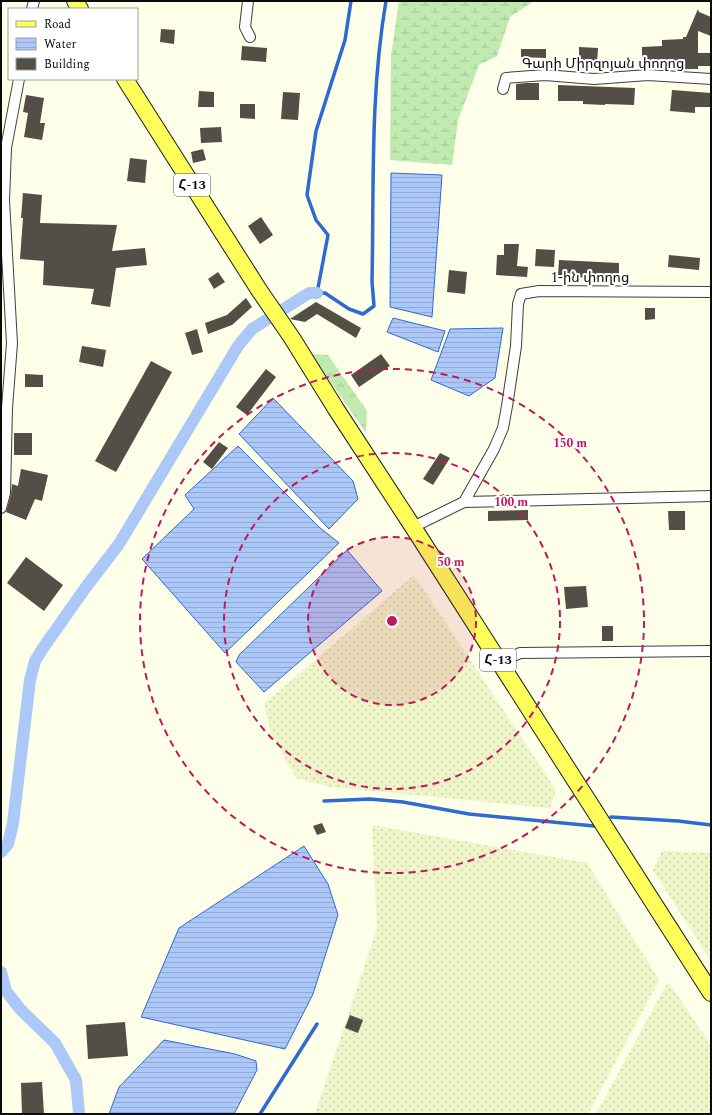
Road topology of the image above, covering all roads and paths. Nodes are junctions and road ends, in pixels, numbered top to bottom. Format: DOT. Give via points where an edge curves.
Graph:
graph roads {
  1 [pos="248,1"];
  2 [pos="250,37"];
  3 [pos="711,79"];
  4 [pos="19,80"];
  5 [pos="126,80"];
  6 [pos="503,89"];
  7 [pos="711,292"];
  8 [pos="711,496"];
  9 [pos="464,502"];
  10 [pos="1,508"];
  11 [pos="413,527"];
  12 [pos="711,651"];
  13 [pos="499,663"];
  14 [pos="711,993"];
  1 -- 2 [label="street" via="246,27"];
  3 -- 6 [label="street, Գարի Միրզոյան փողոց" via="648,75 594,79 545,75 506,78"];
  4 -- 10 [label="street" via="6,148 4,200 12,343 5,493"];
  5 -- 11 [label="main road, Հ-13"];
  7 -- 9 [label="street, 1-ին փողոց" via="539,291 521,294 503,428"];
  8 -- 9 [label="street"];
  9 -- 11 [label="street"];
  11 -- 13 [label="main road, Հ-13"];
  12 -- 13 [label="street" via="520,653"];
  13 -- 14 [label="main road, Հ-13"];
}
